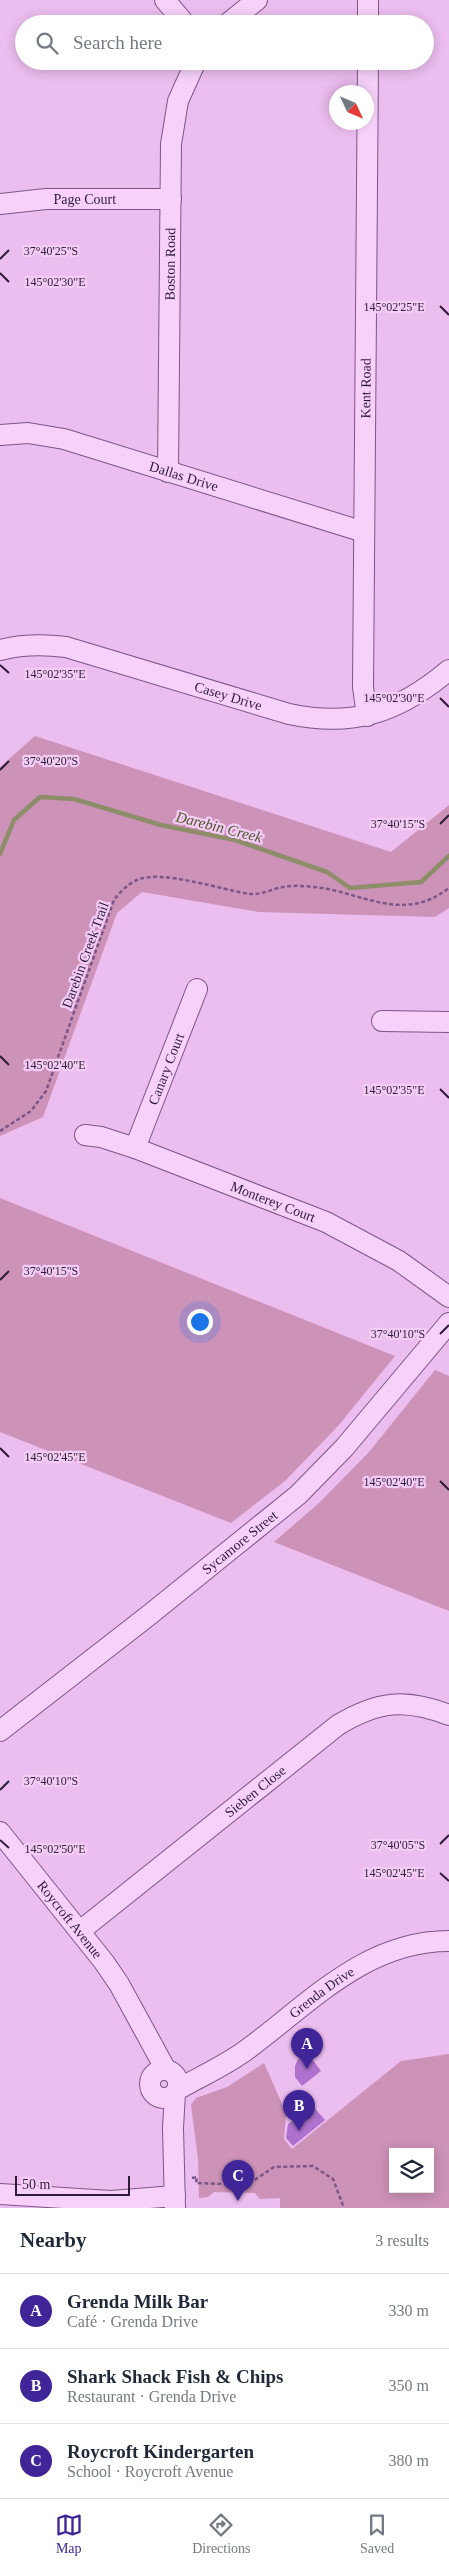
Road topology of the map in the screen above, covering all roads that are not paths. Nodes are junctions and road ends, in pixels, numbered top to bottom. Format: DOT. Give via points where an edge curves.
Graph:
graph roads {
  1 [pos="165,0"];
  2 [pos="257,0"];
  3 [pos="368,0"];
  4 [pos="178,15"];
  5 [pos="238,15"];
  6 [pos="368,15"];
  7 [pos="191,70"];
  8 [pos="368,70"];
  9 [pos="171,199"];
  10 [pos="0,204"];
  11 [pos="0,435"];
  12 [pos="168,472"];
  13 [pos="364,532"];
  14 [pos="0,650"];
  15 [pos="449,670"];
  16 [pos="367,716"];
  17 [pos="197,989"];
  18 [pos="382,1021"];
  19 [pos="449,1022"];
  20 [pos="85,1135"];
  21 [pos="135,1148"];
  22 [pos="449,1298"];
  23 [pos="449,1323"];
  24 [pos="449,1715"];
  25 [pos="0,1730"];
  26 [pos="0,1832"];
  27 [pos="80,1931"];
  28 [pos="449,1942"];
  29 [pos="167,2084"];
  30 [pos="0,2194"];
  31 [pos="175,2194"];
  32 [pos="111,2201"];
  33 [pos="143,2208"];
  1 -- 4 [label="street"];
  2 -- 5 [label="street"];
  3 -- 6 [label="street"];
  7 -- 9 [label="street, Boston Road" via="173,123"];
  8 -- 13 [label="street, Kent Road"];
  9 -- 10 [label="street, Page Court" via="46,199"];
  9 -- 12 [label="street, Boston Road"];
  11 -- 12 [label="street, Dallas Drive" via="28,433 64,439"];
  12 -- 13 [label="street, Dallas Drive"];
  13 -- 16 [label="street, Kent Road" via="363,686"];
  14 -- 16 [label="street, Casey Drive" via="42,644 66,647 290,714 324,720"];
  15 -- 16 [label="street, Casey Drive" via="404,703"];
  17 -- 21 [label="street, Canary Court"];
  18 -- 19 [label="street"];
  20 -- 21 [label="street, Monterey Court"];
  21 -- 22 [label="street, Monterey Court" via="326,1222 399,1261"];
  23 -- 25 [label="street, Sycamore Street" via="344,1448 298,1495"];
  24 -- 27 [label="street, Sieben Close" via="423,1706 399,1703 357,1713"];
  26 -- 27 [label="street, Roycroft Avenue"];
  27 -- 29 [label="street, Roycroft Avenue" via="134,2010 149,2060"];
  28 -- 29 [label="street, Grenda Drive" via="399,1948 364,1962 329,1984 235,2058 206,2073"];
  29 -- 31 [label="street, Roycroft Avenue" via="173,2128"];
  30 -- 32 [label="street"];
  31 -- 32 [label="street"];
  32 -- 33 [label="street"];
}
